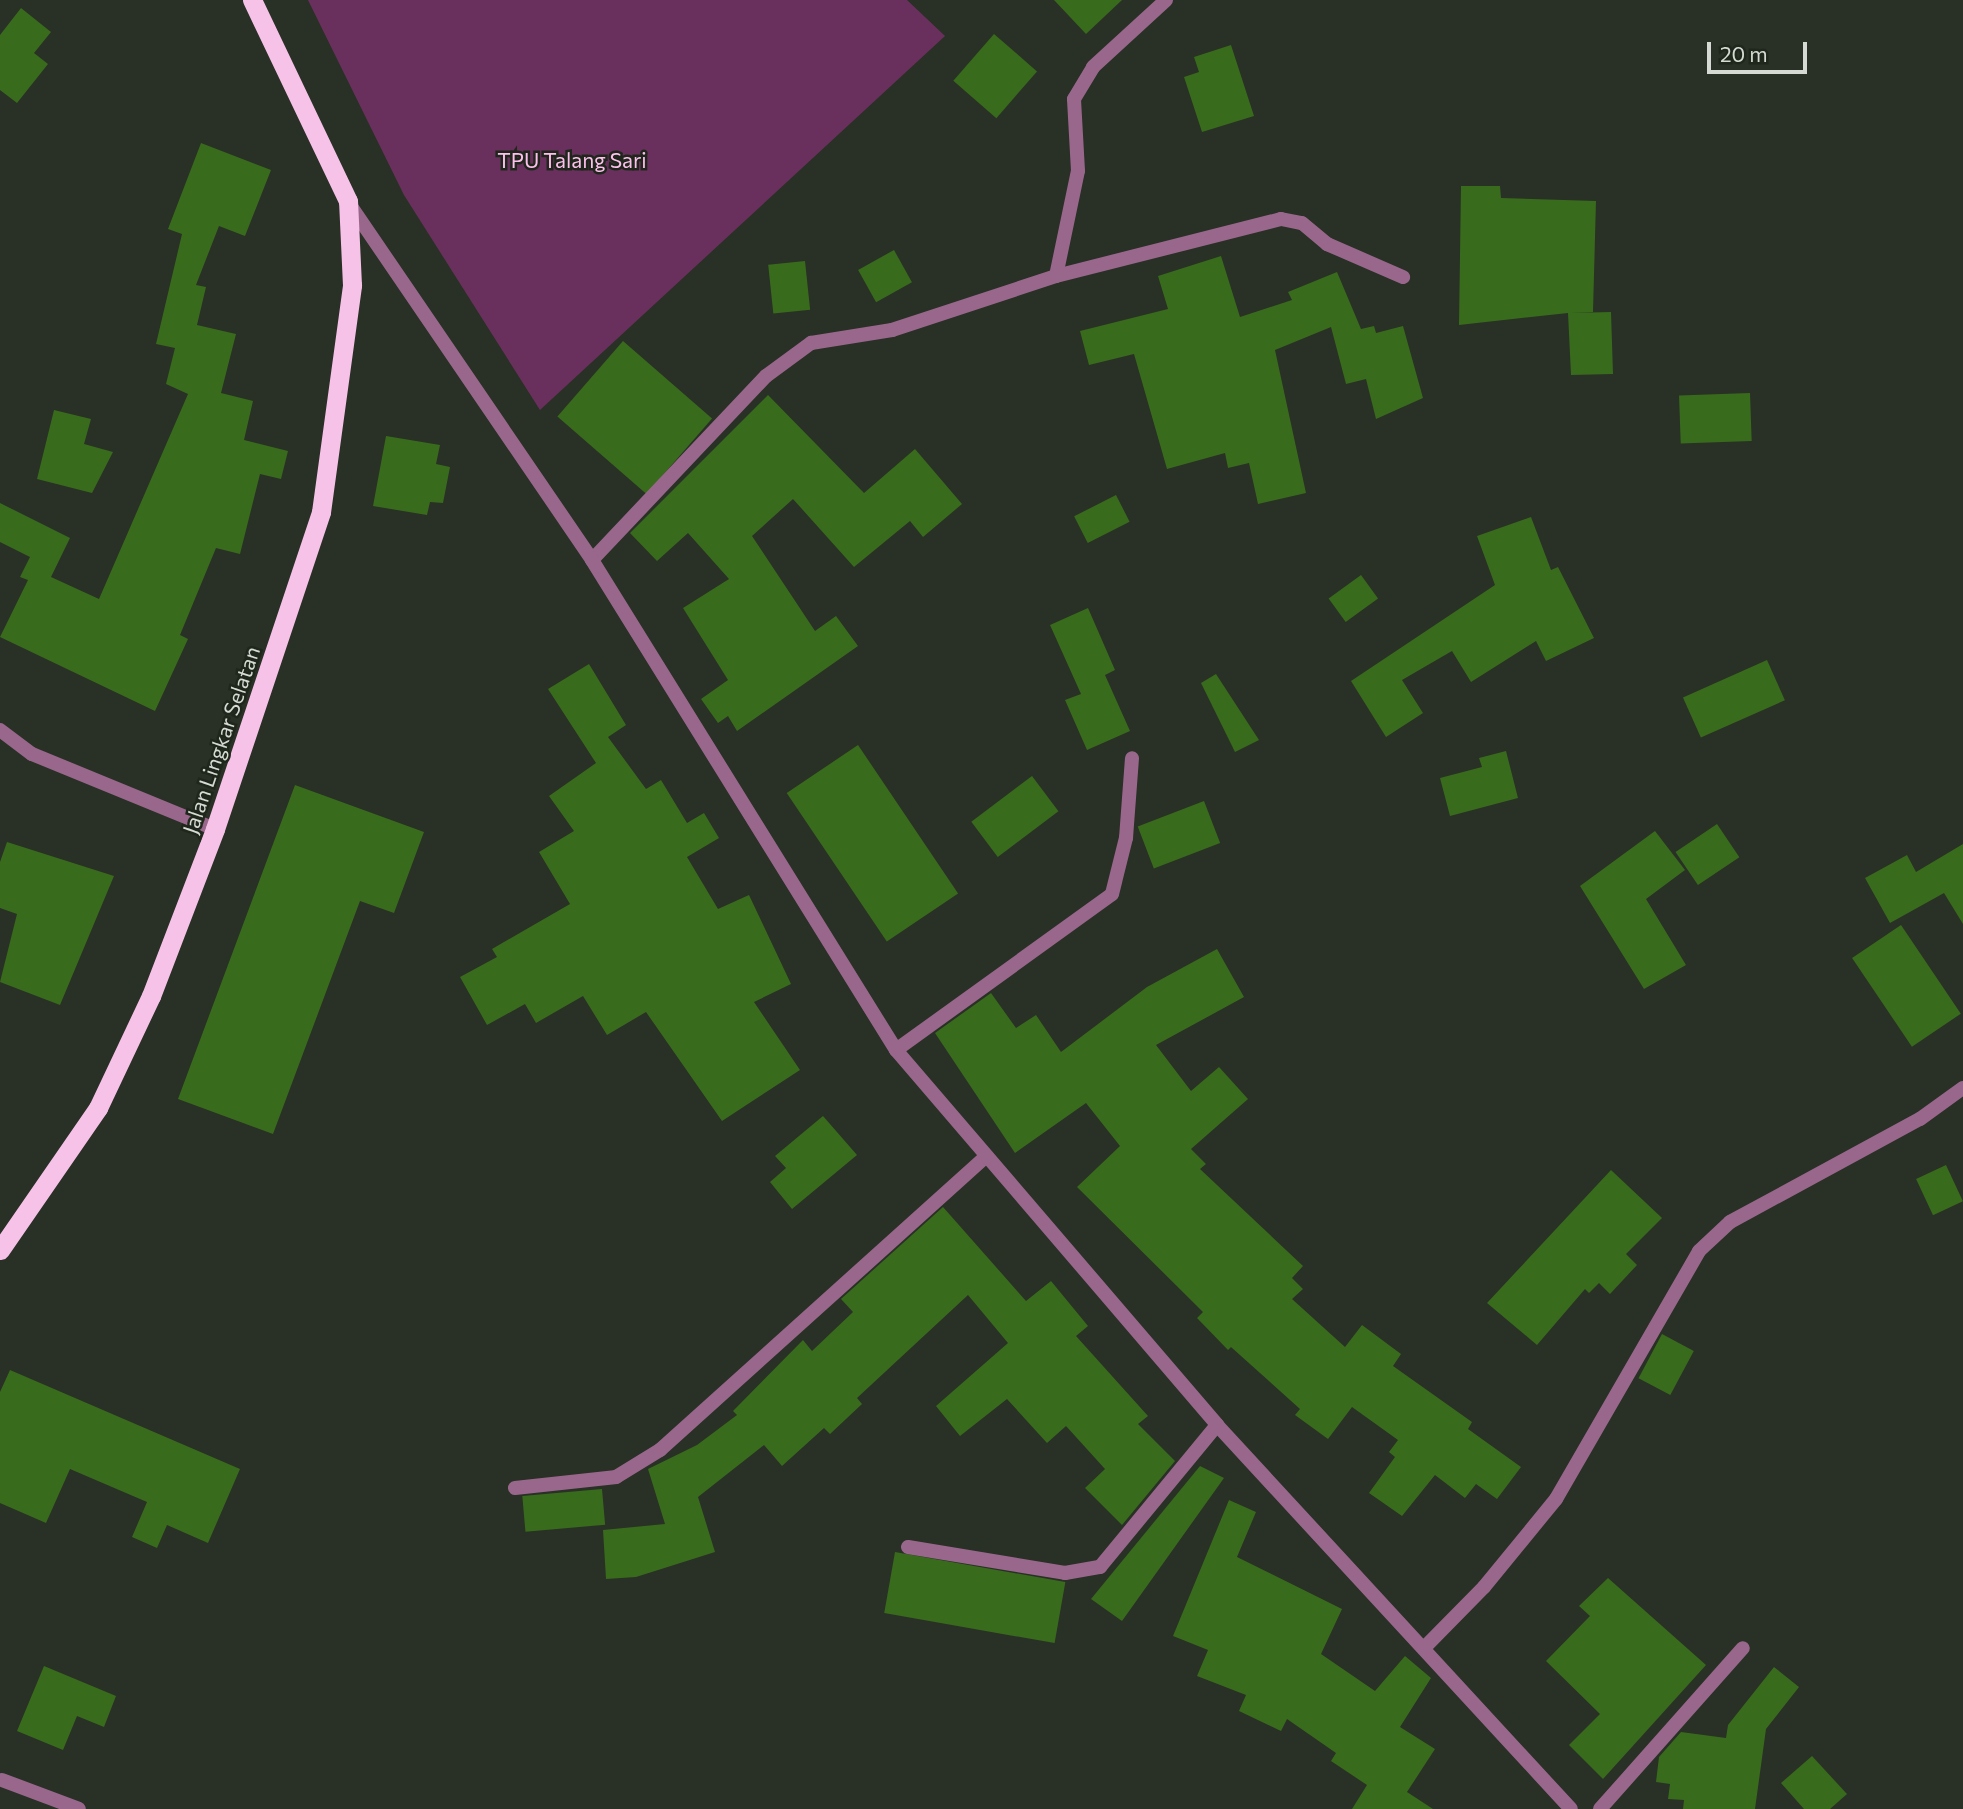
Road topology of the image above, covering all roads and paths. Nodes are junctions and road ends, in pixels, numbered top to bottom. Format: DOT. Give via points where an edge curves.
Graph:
graph roads {
  1 [pos="252,0"];
  2 [pos="1166,0"];
  3 [pos="348,201"];
  4 [pos="1056,276"];
  5 [pos="1404,277"];
  6 [pos="592,560"];
  7 [pos="0,730"];
  8 [pos="1132,758"];
  9 [pos="215,829"];
  10 [pos="895,1050"];
  11 [pos="1963,1088"];
  12 [pos="985,1157"];
  13 [pos="0,1250"];
  14 [pos="1217,1425"];
  15 [pos="516,1488"];
  16 [pos="908,1547"];
  17 [pos="1425,1647"];
  18 [pos="1743,1648"];
  19 [pos="1,1781"];
  20 [pos="1563,1807"];
  21 [pos="79,1809"];
  22 [pos="1600,1809"];
  1 -- 3 [label="highway"];
  2 -- 4 [label="street" via="1093,67 1074,99 1078,171"];
  3 -- 6 [label="street"];
  3 -- 9 [label="highway, Jalan Lingkar Selatan" via="352,285 321,512"];
  4 -- 5 [label="street" via="1281,219 1302,223 1327,244"];
  4 -- 6 [label="street" via="892,330 811,343 766,376"];
  6 -- 10 [label="street"];
  7 -- 9 [label="street" via="33,754"];
  8 -- 10 [label="street" via="1126,838 1112,894"];
  9 -- 13 [label="highway, Jalan Lingkar Selatan" via="152,996 98,1108"];
  10 -- 12 [label="street"];
  11 -- 17 [label="street" via="1920,1119 1730,1222 1699,1251 1556,1499 1484,1587"];
  12 -- 14 [label="street"];
  12 -- 15 [label="street" via="660,1450 616,1477"];
  14 -- 16 [label="street" via="1100,1567 1065,1573"];
  14 -- 17 [label="street"];
  17 -- 20 [label="street"];
  18 -- 22 [label="street"];
  19 -- 21 [label="street"];
}
